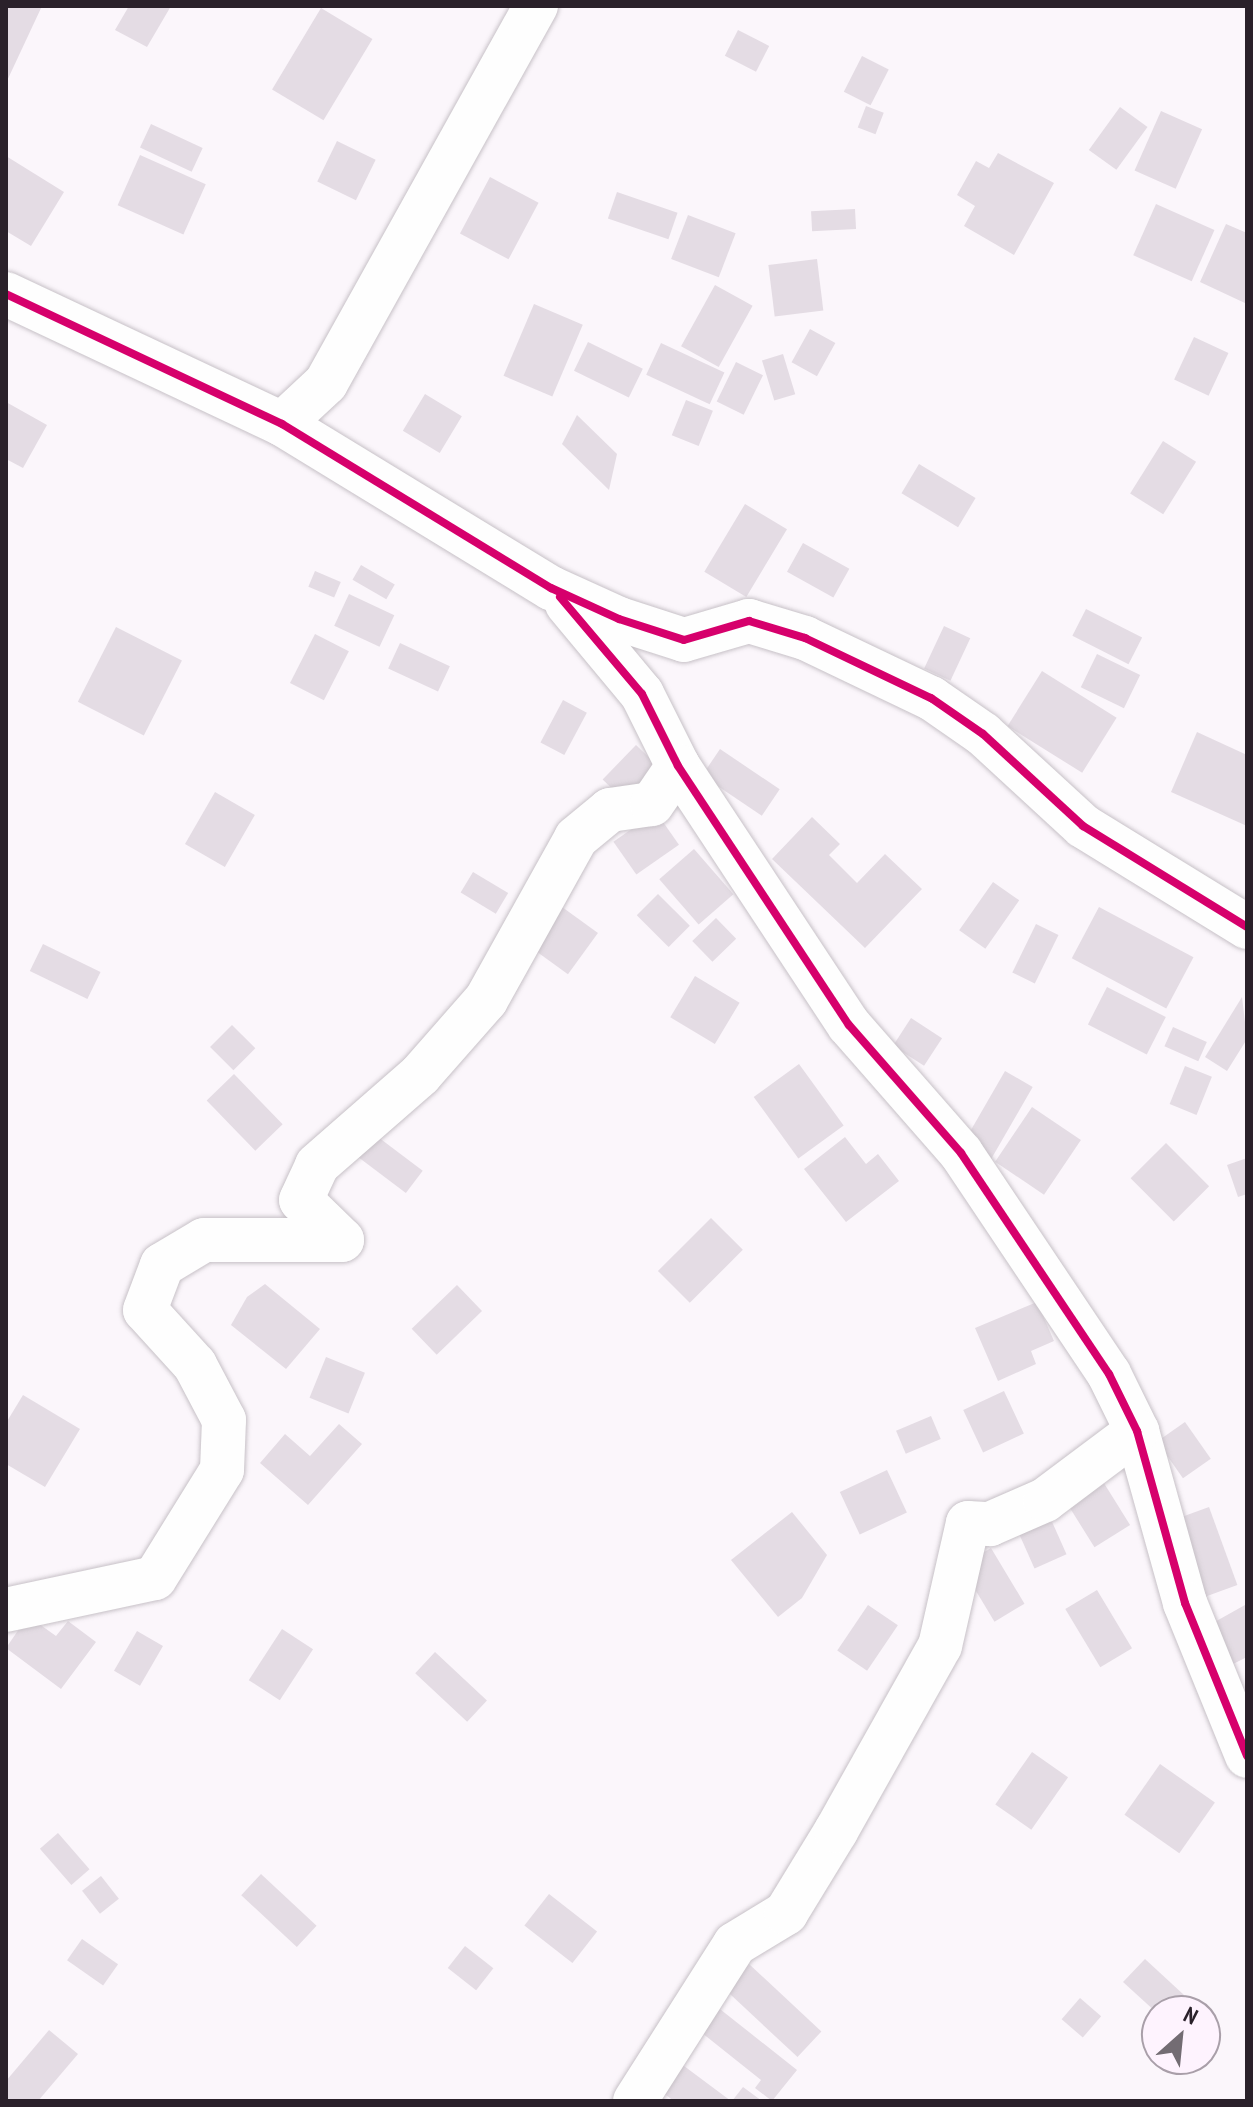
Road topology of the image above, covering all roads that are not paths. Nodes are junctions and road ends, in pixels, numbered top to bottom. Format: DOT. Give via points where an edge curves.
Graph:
graph roads {
  1 [pos="536,6"];
  2 [pos="6,294"];
  3 [pos="282,424"];
  4 [pos="551,588"];
  5 [pos="678,766"];
  6 [pos="1247,927"];
  7 [pos="1137,1431"];
  8 [pos="6,1610"];
  9 [pos="1247,1756"];
  10 [pos="635,2101"];
  1 -- 3 [label="street" via="326,383"];
  2 -- 3 [label="street"];
  3 -- 4 [label="street"];
  4 -- 5 [label="street" via="642,694"];
  4 -- 6 [label="street" via="684,640 749,621 867,666 983,734 1083,826"];
  5 -- 7 [label="street" via="849,1025 961,1153 1021,1239"];
  5 -- 8 [label="street" via="652,804 610,810 576,838 486,1000 420,1075 317,1165 301,1200 342,1240 204,1240 162,1265 145,1310 195,1365 224,1420 222,1470 155,1578"];
  7 -- 9 [label="street" via="1185,1603"];
  7 -- 10 [label="street" via="1045,1500 990,1524 968,1523 940,1646 836,1831 786,1913 735,1944"];
}
